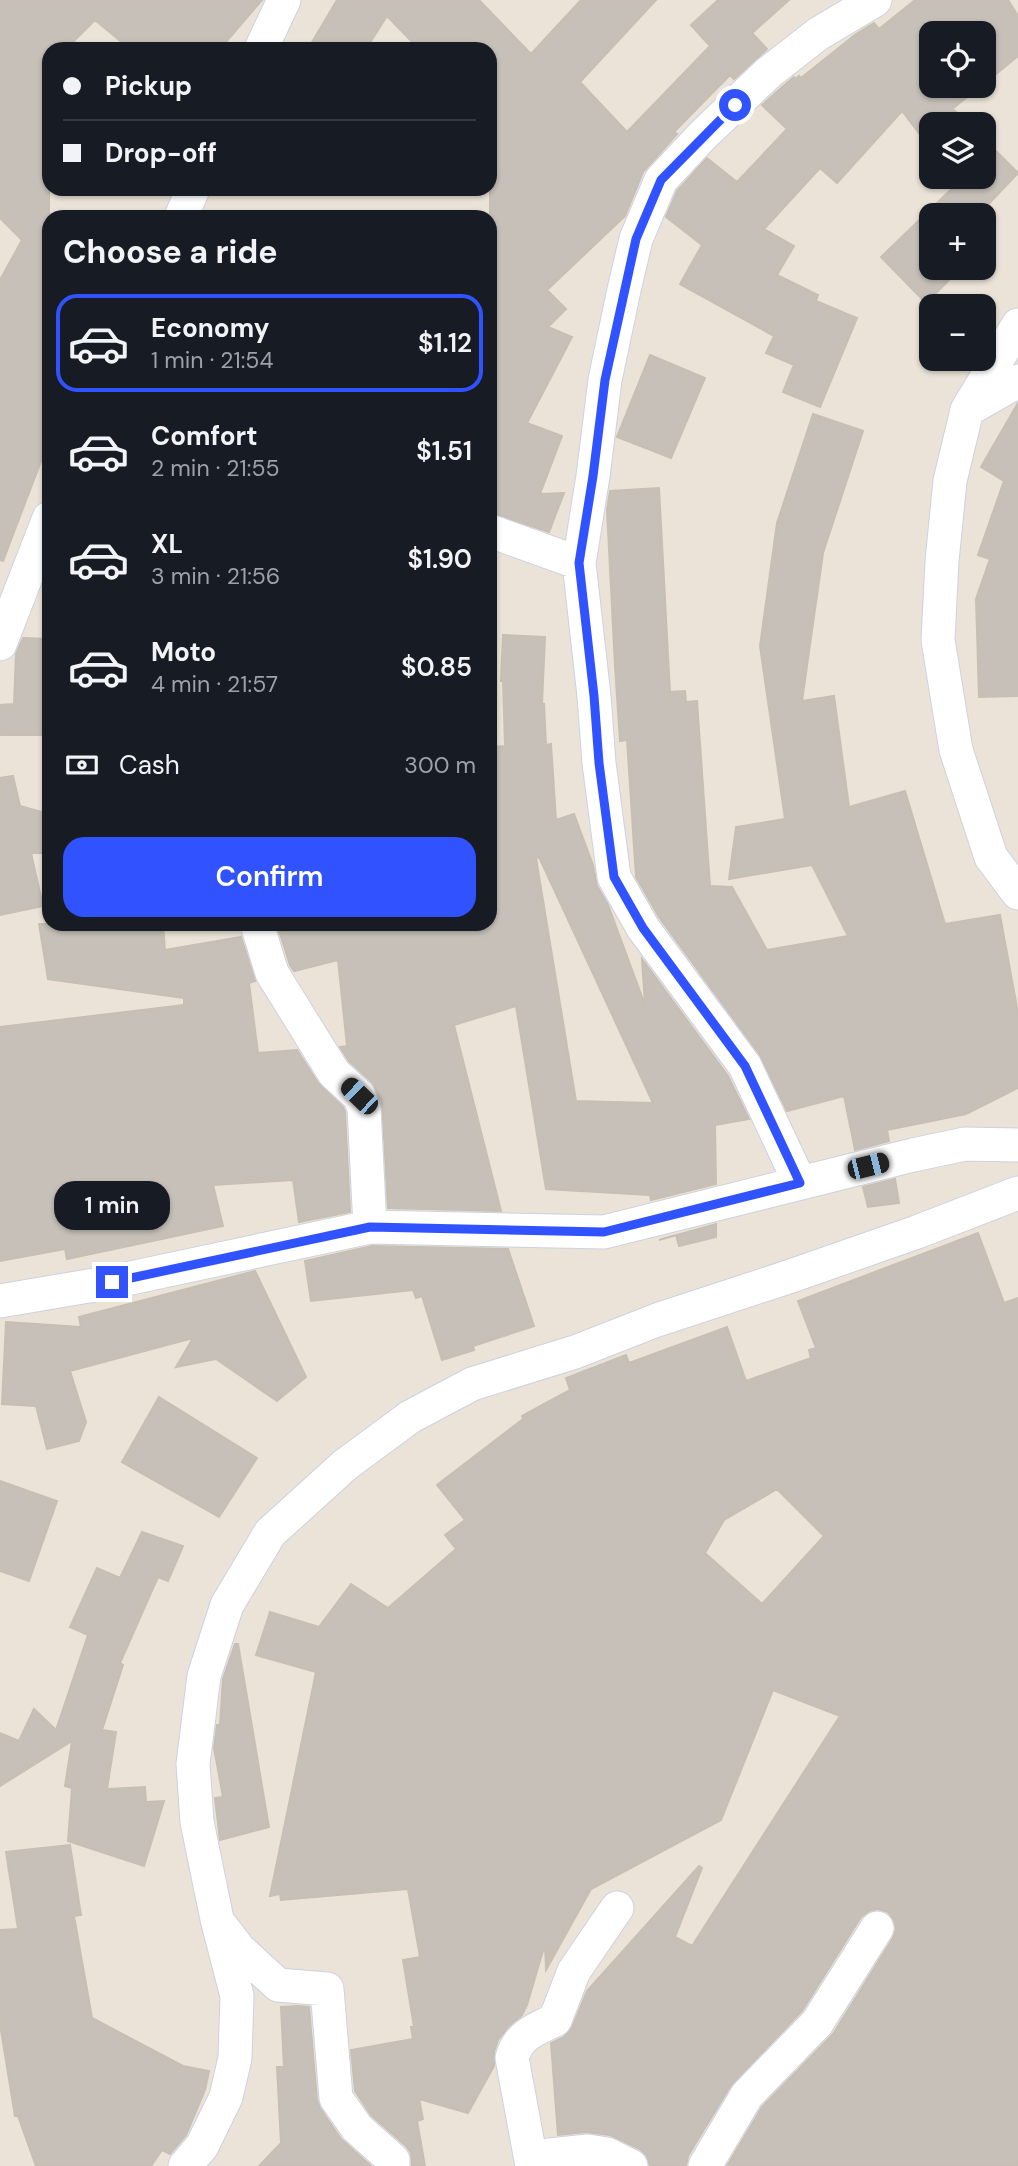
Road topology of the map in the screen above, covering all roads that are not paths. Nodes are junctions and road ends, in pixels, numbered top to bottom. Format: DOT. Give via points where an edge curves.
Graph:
graph roads {
  1 [pos="285,0"];
  2 [pos="875,0"];
  3 [pos="264,42"];
  4 [pos="1018,326"];
  5 [pos="1018,381"];
  6 [pos="967,410"];
  7 [pos="497,534"];
  8 [pos="42,536"];
  9 [pos="579,563"];
  10 [pos="0,644"];
  11 [pos="1018,893"];
  12 [pos="259,931"];
  13 [pos="1018,1145"];
  14 [pos="800,1183"];
  15 [pos="1018,1193"];
  16 [pos="370,1227"];
  17 [pos="0,1301"];
  18 [pos="617,1908"];
  19 [pos="217,1919"];
  20 [pos="877,1928"];
  21 [pos="531,2162"];
  22 [pos="185,2166"];
  23 [pos="393,2166"];
  24 [pos="631,2166"];
  25 [pos="705,2166"];
  1 -- 3 [label="street"];
  2 -- 9 [label="street" via="818,34 768,73 661,180 636,239 621,303 605,380"];
  4 -- 6 [label="street"];
  5 -- 6 [label="street"];
  6 -- 11 [label="street" via="950,481 938,640 956,750 992,857"];
  7 -- 9 [label="street"];
  8 -- 10 [label="street"];
  9 -- 14 [label="street" via="614,877 643,928 745,1066"];
  12 -- 16 [label="street" via="272,973 334,1073 365,1108"];
  13 -- 14 [label="street" via="965,1144"];
  14 -- 16 [label="street" via="604,1232"];
  15 -- 19 [label="street" via="576,1352 472,1384 410,1417 345,1465 270,1533 227,1605 204,1676 193,1764 197,1822"];
  16 -- 17 [label="street"];
  18 -- 21 [label="street" via="574,1971 555,2020 530,2032 512,2057"];
  19 -- 22 [label="street" via="237,1996 235,2058 226,2097 202,2146"];
  19 -- 23 [label="street" via="239,1950 278,1985 327,1989 337,2098 357,2129"];
  20 -- 25 [label="street" via="817,2022 747,2095"];
  21 -- 24 [label="street" via="588,2151"];
}
